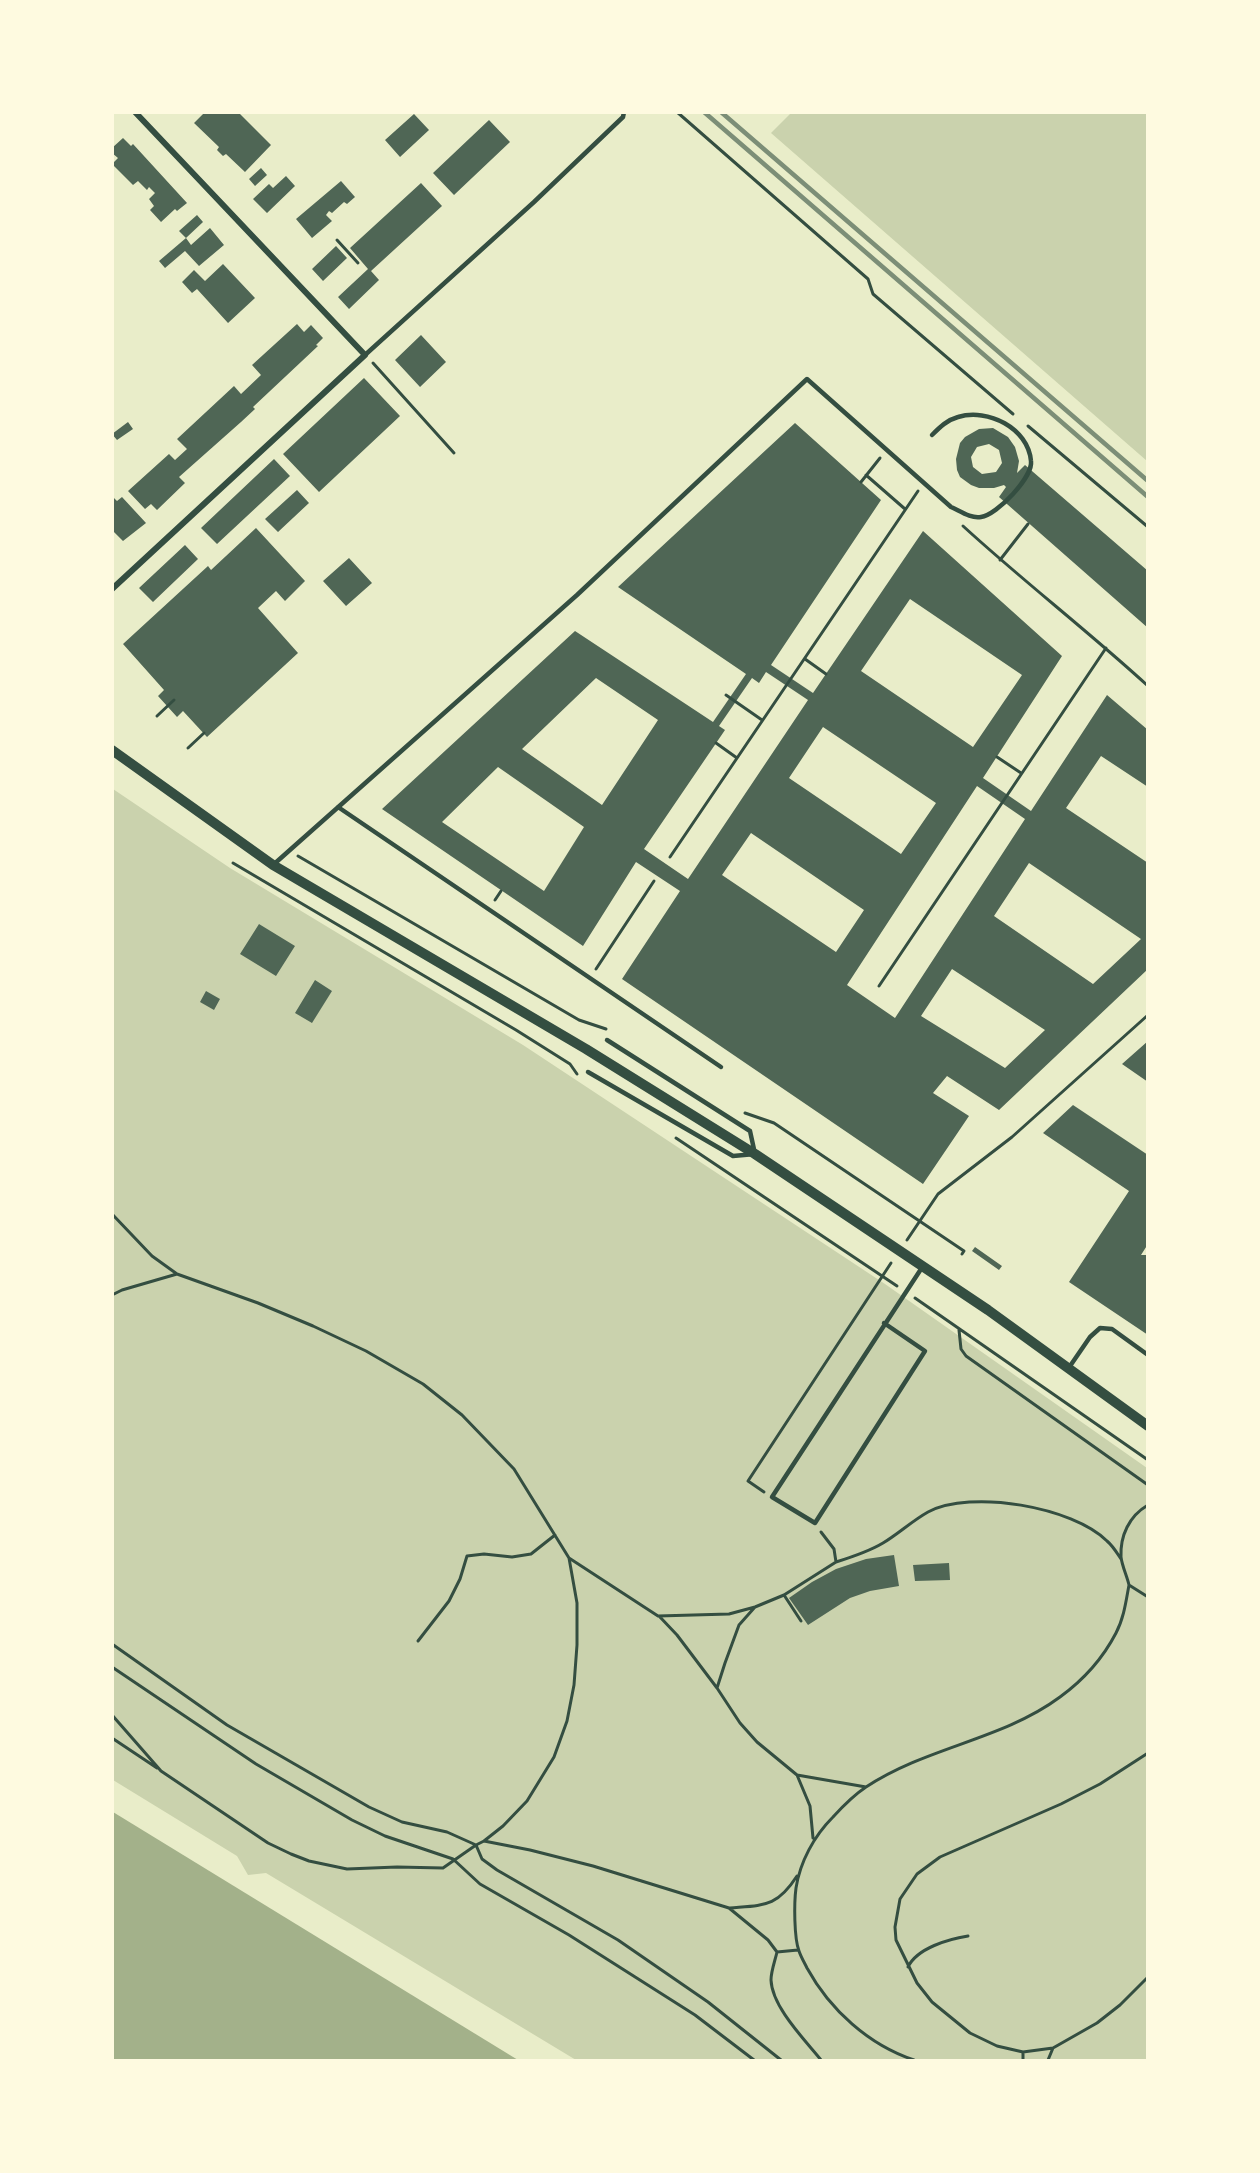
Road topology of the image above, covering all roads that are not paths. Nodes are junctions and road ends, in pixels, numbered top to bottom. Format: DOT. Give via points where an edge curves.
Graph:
graph roads {
  1 [pos="135,112"];
  2 [pos="624,112"];
  3 [pos="365,355"];
  4 [pos="932,435"];
  5 [pos="112,589"];
  6 [pos="113,752"];
  7 [pos="338,807"];
  8 [pos="273,865"];
  9 [pos="607,1040"];
  10 [pos="721,1067"];
  11 [pos="588,1072"];
  12 [pos="755,1154"];
  13 [pos="923,1266"];
  14 [pos="884,1323"];
  15 [pos="1148,1355"];
  16 [pos="1068,1369"];
  17 [pos="1148,1426"];
  1 -- 3 [label="street"];
  2 -- 3 [label="lane" via="534,202"];
  3 -- 5 [label="street"];
  4 -- 7 [label="lane" via="946,421 959,416 991,416 1022,438 1031,470 1005,503 982,517 972,516 951,507 807,379 576,595"];
  6 -- 8 [label="street"];
  7 -- 8 [label="lane"];
  7 -- 10 [label="lane"];
  8 -- 12 [label="street" via="586,1049"];
  9 -- 12 [label="lane" via="750,1131"];
  11 -- 12 [label="lane" via="733,1156"];
  12 -- 13 [label="street"];
  13 -- 14 [label="lane"];
  13 -- 16 [label="street"];
  14 -- 14 [label="lane" via="925,1351 815,1523 772,1497"];
  15 -- 16 [label="lane" via="1112,1329 1101,1328 1090,1336"];
  16 -- 17 [label="street"];
}
